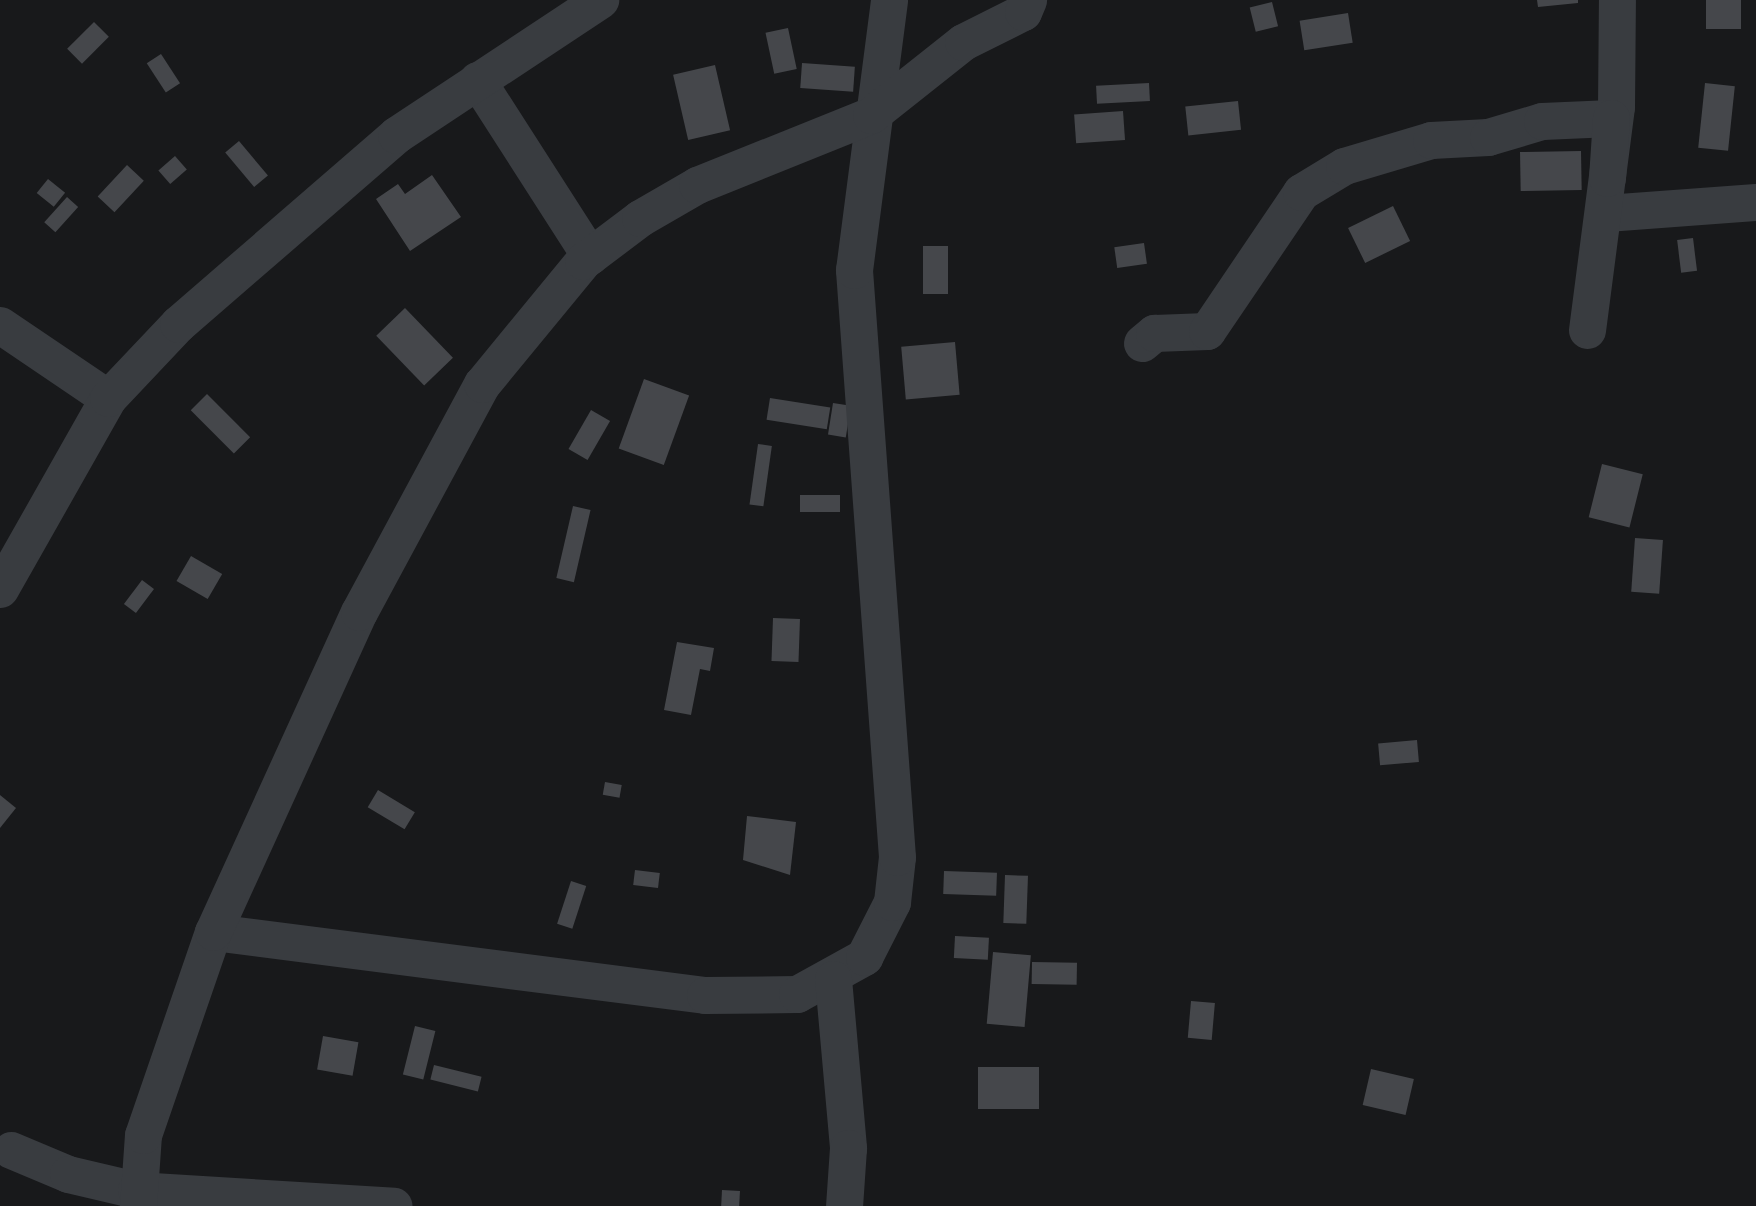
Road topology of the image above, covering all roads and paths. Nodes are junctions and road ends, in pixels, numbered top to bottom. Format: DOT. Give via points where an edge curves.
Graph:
graph roads {
  1 [pos="600,0"];
  2 [pos="889,0"];
  3 [pos="1028,0"];
  4 [pos="1617,0"];
  5 [pos="477,80"];
  6 [pos="872,115"];
  7 [pos="1606,196"];
  8 [pos="1756,202"];
  9 [pos="590,256"];
  10 [pos="0,325"];
  11 [pos="1587,330"];
  12 [pos="1142,343"];
  13 [pos="108,398"];
  14 [pos="0,589"];
  15 [pos="213,932"];
  16 [pos="833,979"];
  17 [pos="11,1150"];
  18 [pos="137,1198"];
  19 [pos="394,1206"];
  20 [pos="844,1206"];
  1 -- 5 [label="street"];
  2 -- 6 [label="street"];
  3 -- 6 [label="street" via="1023,12 963,42"];
  4 -- 7 [label="street"];
  5 -- 9 [label="street"];
  5 -- 13 [label="street" via="396,135 276,234"];
  6 -- 9 [label="street" via="697,185"];
  6 -- 16 [label="street" via="854,270 897,857 881,932 864,957"];
  7 -- 8 [label="street"];
  7 -- 11 [label="street"];
  7 -- 12 [label="street" via="1611,118 1542,121 1488,137 1431,140 1344,166 1301,192 1207,331 1153,333"];
  9 -- 15 [label="street" via="482,384 424,482"];
  10 -- 13 [label="street"];
  13 -- 14 [label="street"];
  15 -- 16 [label="street" via="705,995 797,994"];
  15 -- 18 [label="street" via="165,1056 143,1135"];
  16 -- 20 [label="street" via="848,1148"];
  17 -- 18 [label="street"];
  18 -- 19 [label="street"];
}
